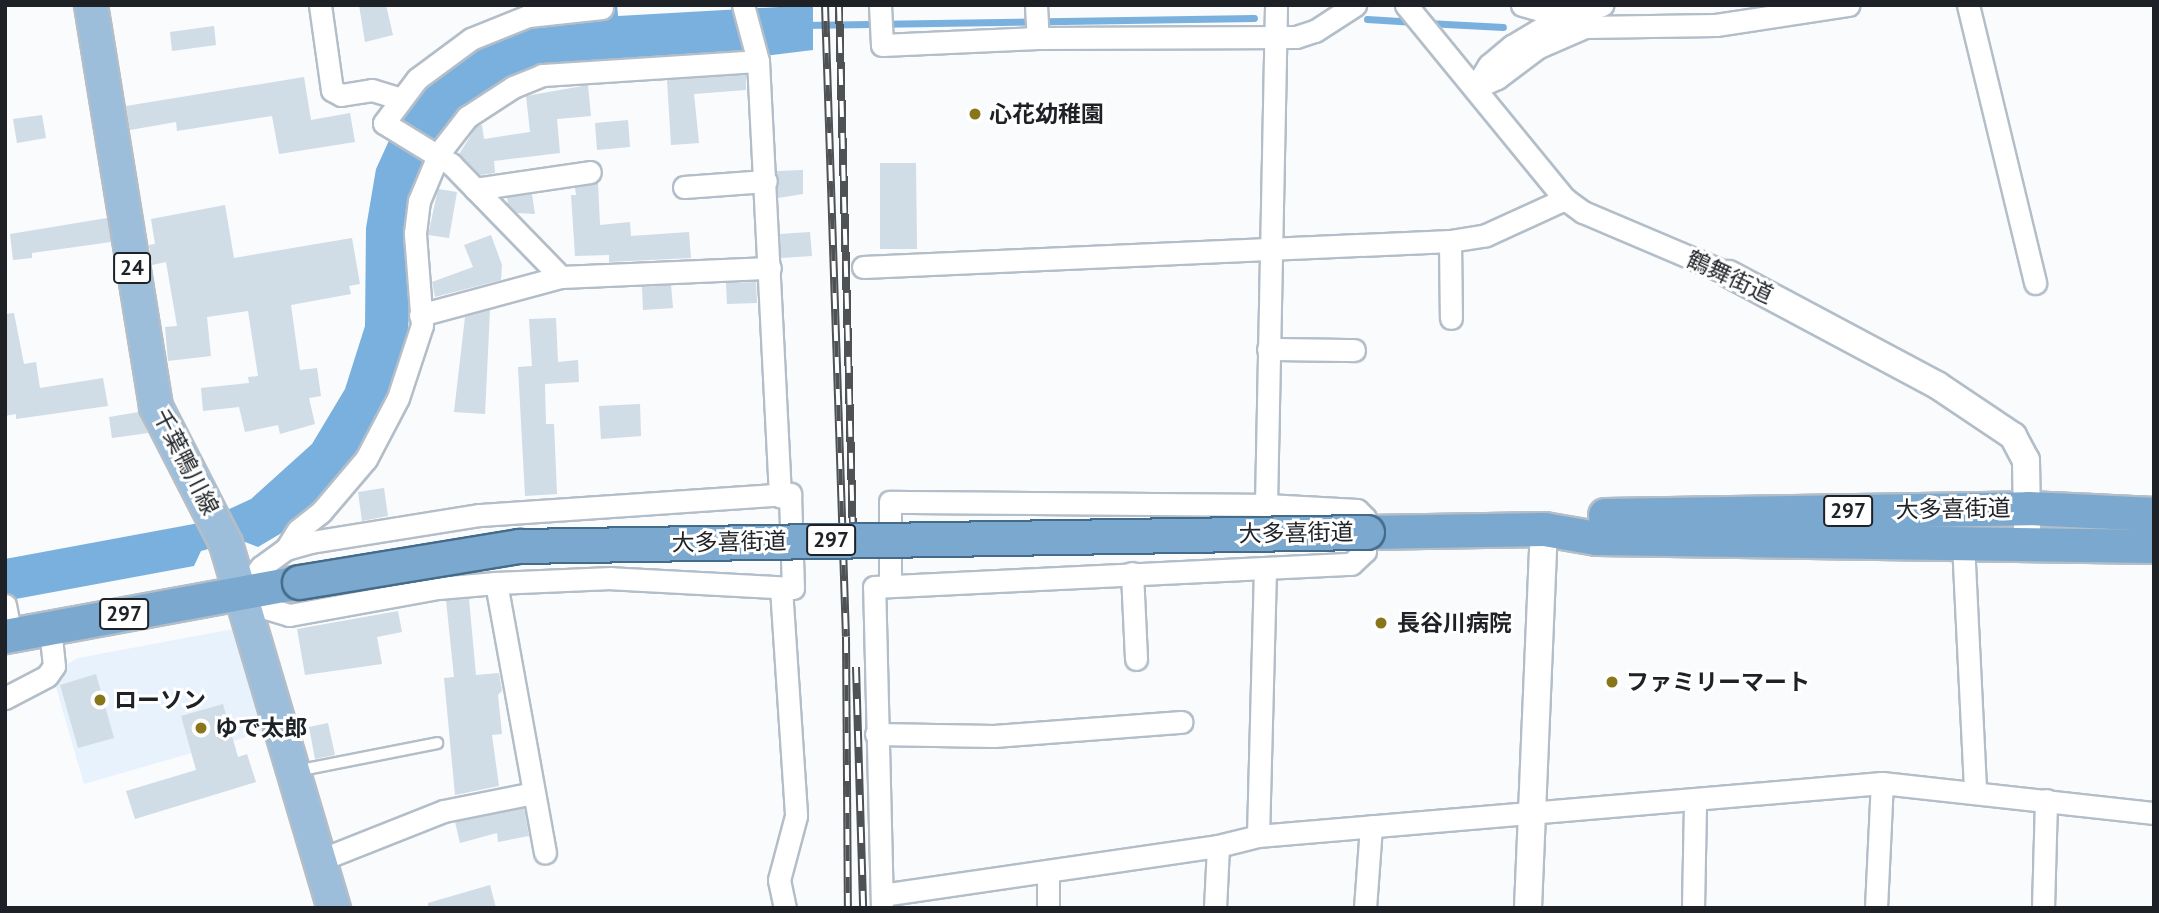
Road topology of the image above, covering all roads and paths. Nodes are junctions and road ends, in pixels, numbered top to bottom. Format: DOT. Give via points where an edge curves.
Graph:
graph roads {
  1 [pos="91,5"];
  2 [pos="320,5"];
  3 [pos="743,5"];
  4 [pos="880,5"];
  5 [pos="1035,5"];
  6 [pos="1276,5"];
  7 [pos="1355,5"];
  8 [pos="1522,5"];
  9 [pos="1602,5"];
  10 [pos="1849,5"];
  11 [pos="1968,5"];
  12 [pos="1409,6"];
  13 [pos="602,7"];
  14 [pos="527,11"];
  15 [pos="1565,17"];
  16 [pos="1038,38"];
  17 [pos="1274,38"];
  18 [pos="757,59"];
  19 [pos="1475,88"];
  20 [pos="399,98"];
  21 [pos="439,153"];
  22 [pos="590,172"];
  23 [pos="766,181"];
  24 [pos="684,187"];
  25 [pos="475,188"];
  26 [pos="1564,200"];
  27 [pos="1450,242"];
  28 [pos="1269,250"];
  29 [pos="863,267"];
  30 [pos="770,268"];
  31 [pos="1729,274"];
  32 [pos="561,277"];
  33 [pos="2035,283"];
  34 [pos="420,315"];
  35 [pos="1451,318"];
  36 [pos="1268,349"];
  37 [pos="1354,350"];
  38 [pos="780,496"];
  39 [pos="1266,505"];
  40 [pos="2028,508"];
  41 [pos="2154,514"];
  42 [pos="1544,529"];
  43 [pos="1367,532"];
  44 [pos="2026,541"];
  45 [pos="1963,542"];
  46 [pos="2154,546"];
  47 [pos="286,549"];
  48 [pos="1265,568"];
  49 [pos="1132,573"];
  50 [pos="496,583"];
  51 [pos="891,586"];
  52 [pos="781,588"];
  53 [pos="243,592"];
  54 [pos="7,626"];
  55 [pos="50,628"];
  56 [pos="1136,659"];
  57 [pos="5,698"];
  58 [pos="1181,722"];
  59 [pos="876,734"];
  60 [pos="437,743"];
  61 [pos="295,771"];
  62 [pos="1882,783"];
  63 [pos="1975,791"];
  64 [pos="533,793"];
  65 [pos="2046,800"];
  66 [pos="1695,802"];
  67 [pos="1535,811"];
  68 [pos="2154,813"];
  69 [pos="1371,826"];
  70 [pos="1258,836"];
  71 [pos="1218,846"];
  72 [pos="545,853"];
  73 [pos="320,860"];
  74 [pos="1048,871"];
  75 [pos="882,901"];
  76 [pos="334,908"];
  77 [pos="785,908"];
  78 [pos="1048,908"];
  79 [pos="1215,908"];
  80 [pos="1365,908"];
  81 [pos="1528,908"];
  82 [pos="1693,908"];
  83 [pos="1876,908"];
  84 [pos="2043,908"];
  1 -- 53 [label="main road, 千葉鴨川線 / 24" via="156,407 221,530"];
  2 -- 20 [label="street" via="332,89 341,95 372,90"];
  3 -- 18 [label="street"];
  4 -- 16 [label="street" via="882,45"];
  5 -- 16 [label="street"];
  6 -- 17 [label="street"];
  7 -- 17 [label="street" via="1315,31"];
  8 -- 15 [label="street"];
  9 -- 15 [label="street"];
  10 -- 19 [label="street" via="1716,24 1585,27 1537,48"];
  11 -- 33 [label="street"];
  12 -- 19 [label="street, 鶴舞街道"];
  13 -- 14 [label="street"];
  14 -- 20 [label="street" via="454,49"];
  15 -- 19 [label="street" via="1512,46 1489,65"];
  16 -- 17 [label="street"];
  17 -- 28 [label="street"];
  18 -- 21 [label="street" via="542,75 489,100 467,117"];
  18 -- 23 [label="street"];
  19 -- 26 [label="street, 鶴舞街道"];
  20 -- 21 [label="street" via="384,123"];
  21 -- 25 [label="street"];
  21 -- 34 [label="street" via="416,218"];
  22 -- 25 [label="street"];
  23 -- 24 [label="street"];
  23 -- 30 [label="street"];
  25 -- 32 [label="street"];
  26 -- 27 [label="street" via="1486,234"];
  26 -- 31 [label="street, 鶴舞街道"];
  27 -- 28 [label="street"];
  27 -- 35 [label="street"];
  28 -- 29 [label="street"];
  28 -- 36 [label="street"];
  30 -- 32 [label="street"];
  30 -- 38 [label="street"];
  31 -- 40 [label="street, 鶴舞街道" via="1914,372 2004,428 2024,450"];
  32 -- 34 [label="street"];
  34 -- 47 [label="street" via="417,346 376,444"];
  36 -- 37 [label="street"];
  36 -- 39 [label="street"];
  38 -- 47 [label="street" via="480,515"];
  38 -- 52 [label="street" via="790,495 793,588"];
  39 -- 43 [label="street" via="1357,510 1365,518"];
  39 -- 51 [label="street" via="890,502"];
  40 -- 41 [label="highway, 大多喜街道 / 297"];
  40 -- 42 [label="highway, 大多喜街道 / 297" via="1598,515"];
  40 -- 44 [label="street, 鶴舞街道"];
  42 -- 43 [label="highway, 大多喜街道 / 297"];
  42 -- 45 [label="highway, 大多喜街道 / 297" via="1596,538"];
  42 -- 67 [label="street"];
  43 -- 48 [label="street" via="1365,551 1351,564"];
  43 -- 53 [label="highway, 大多喜街道 / 297, bridge" via="519,546"];
  44 -- 45 [label="highway, 大多喜街道 / 297"];
  44 -- 46 [label="highway, 大多喜街道 / 297"];
  45 -- 63 [label="street"];
  47 -- 53 [label="street" via="261,567"];
  48 -- 49 [label="street"];
  48 -- 70 [label="street"];
  49 -- 51 [label="street"];
  49 -- 56 [label="street"];
  50 -- 52 [label="street" via="611,578"];
  50 -- 53 [label="street" via="438,588 289,615 262,607"];
  50 -- 64 [label="street"];
  51 -- 59 [label="street" via="874,587"];
  52 -- 77 [label="street" via="796,817 779,880"];
  53 -- 55 [label="highway, 大多喜街道 / 297"];
  53 -- 61 [label="main road, 千葉鴨川線 / 24"];
  54 -- 55 [label="highway, 大多喜街道 / 297"];
  55 -- 57 [label="street" via="54,666 47,676"];
  58 -- 59 [label="street" via="994,736"];
  59 -- 75 [label="street"];
  60 -- 61 [label="lane"];
  61 -- 73 [label="main road, 千葉鴨川線 / 24"];
  62 -- 63 [label="street"];
  62 -- 66 [label="street"];
  62 -- 83 [label="street"];
  63 -- 65 [label="street"];
  64 -- 72 [label="street"];
  64 -- 73 [label="street" via="444,811"];
  65 -- 68 [label="street"];
  65 -- 84 [label="street"];
  66 -- 67 [label="street"];
  66 -- 82 [label="street"];
  67 -- 69 [label="street"];
  67 -- 81 [label="street"];
  69 -- 70 [label="street"];
  69 -- 80 [label="street"];
  70 -- 71 [label="street"];
  71 -- 74 [label="street"];
  71 -- 79 [label="street"];
  73 -- 76 [label="main road, 千葉鴨川線 / 24"];
  74 -- 75 [label="street"];
  74 -- 78 [label="street"];
}
